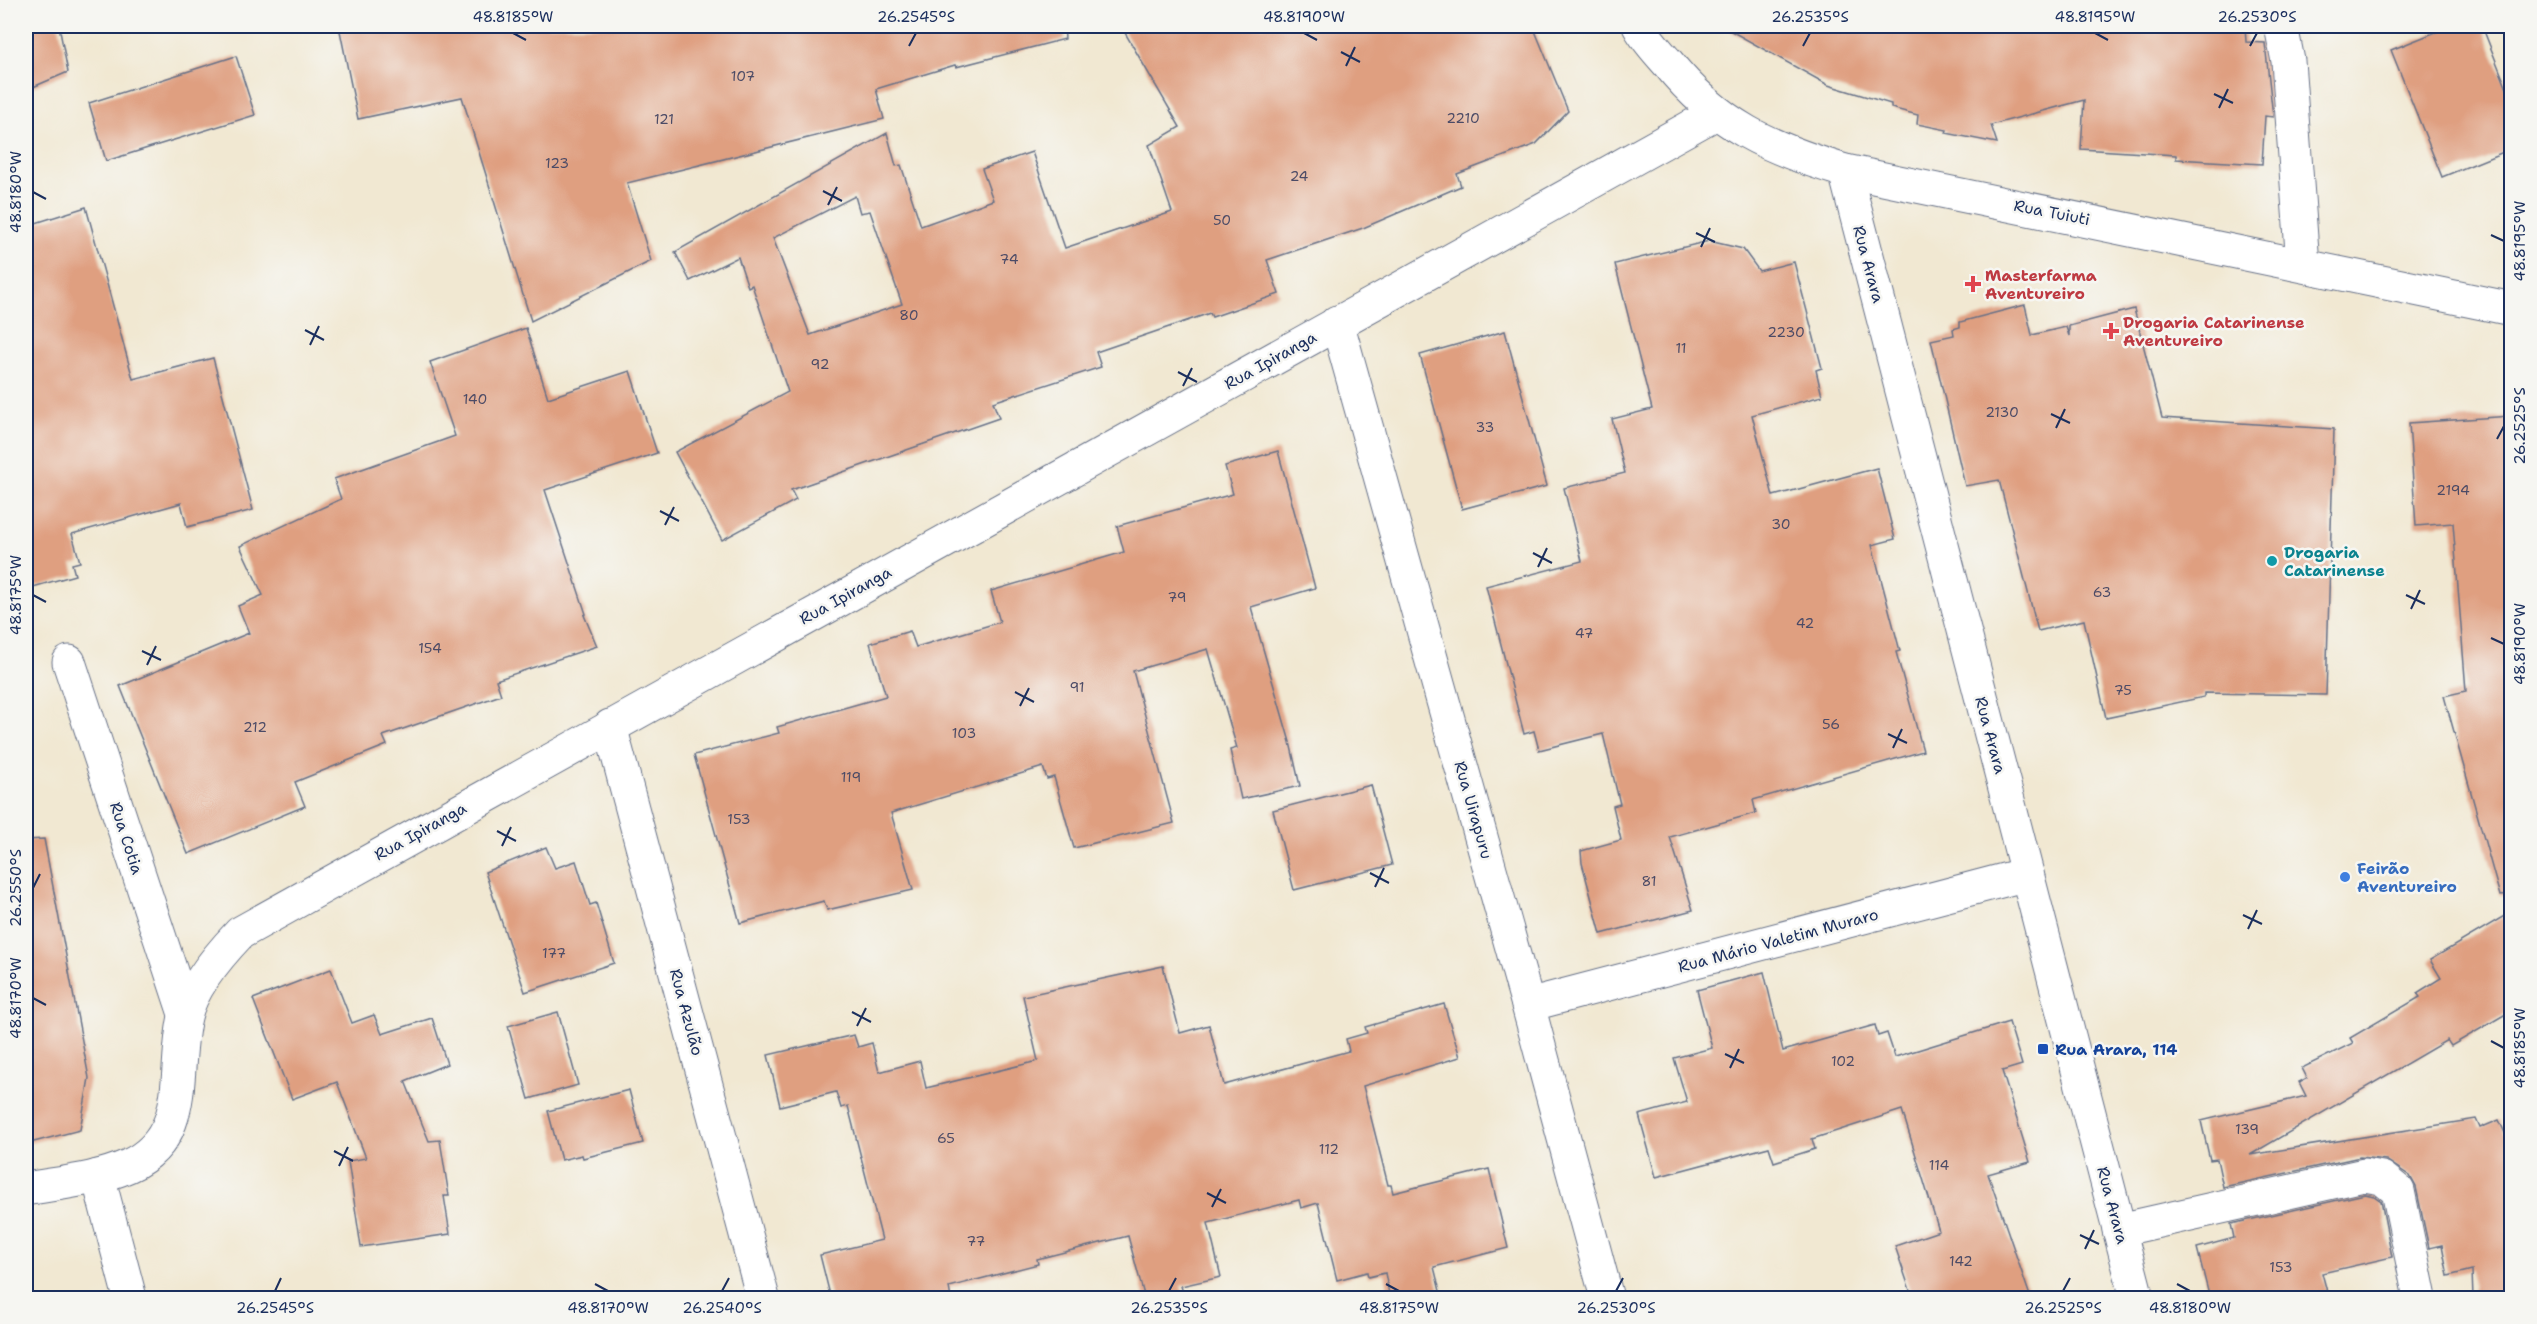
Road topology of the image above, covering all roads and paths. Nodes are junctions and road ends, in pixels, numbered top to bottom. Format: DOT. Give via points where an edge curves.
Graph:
graph roads {
  1 [pos="1639,26"];
  2 [pos="2281,26"];
  3 [pos="1716,113"];
  4 [pos="1845,171"];
  5 [pos="2303,265"];
  6 [pos="2511,309"];
  7 [pos="1337,322"];
  8 [pos="69,662"];
  9 [pos="610,726"];
  10 [pos="2027,874"];
  11 [pos="1528,1005"];
  12 [pos="185,1014"];
  13 [pos="98,1176"];
  14 [pos="26,1189"];
  15 [pos="2119,1230"];
  16 [pos="130,1299"];
  17 [pos="763,1299"];
  18 [pos="1607,1299"];
  19 [pos="2137,1299"];
  20 [pos="2420,1299"];
  1 -- 3 [label="street, Rua Tuiuti" via="1676,73"];
  2 -- 5 [label="street" via="2288,61"];
  3 -- 4 [label="street, Rua Tuiuti" via="1755,138"];
  3 -- 7 [label="street, Rua Ipiranga"];
  4 -- 5 [label="street, Rua Tuiuti"];
  4 -- 10 [label="street, Rua Arara"];
  5 -- 6 [label="street, Rua Tuiuti"];
  7 -- 9 [label="street, Rua Ipiranga"];
  7 -- 11 [label="street, Rua Uirapuru"];
  8 -- 12 [label="street, Rua Cotia"];
  9 -- 12 [label="street, Rua Ipiranga" via="240,933 219,954"];
  9 -- 17 [label="street, Rua Azulão"];
  10 -- 11 [label="street, Rua Mário Valetim Muraro"];
  10 -- 15 [label="street, Rua Arara"];
  11 -- 18 [label="street, Rua Uirapuru"];
  12 -- 13 [label="street, Rua Ipiranga" via="172,1122 153,1148 129,1166"];
  13 -- 14 [label="street, Rua Ipiranga"];
  13 -- 16 [label="street"];
  15 -- 19 [label="street, Rua Arara"];
  15 -- 20 [label="street" via="2364,1175 2382,1178 2398,1191"];
}
